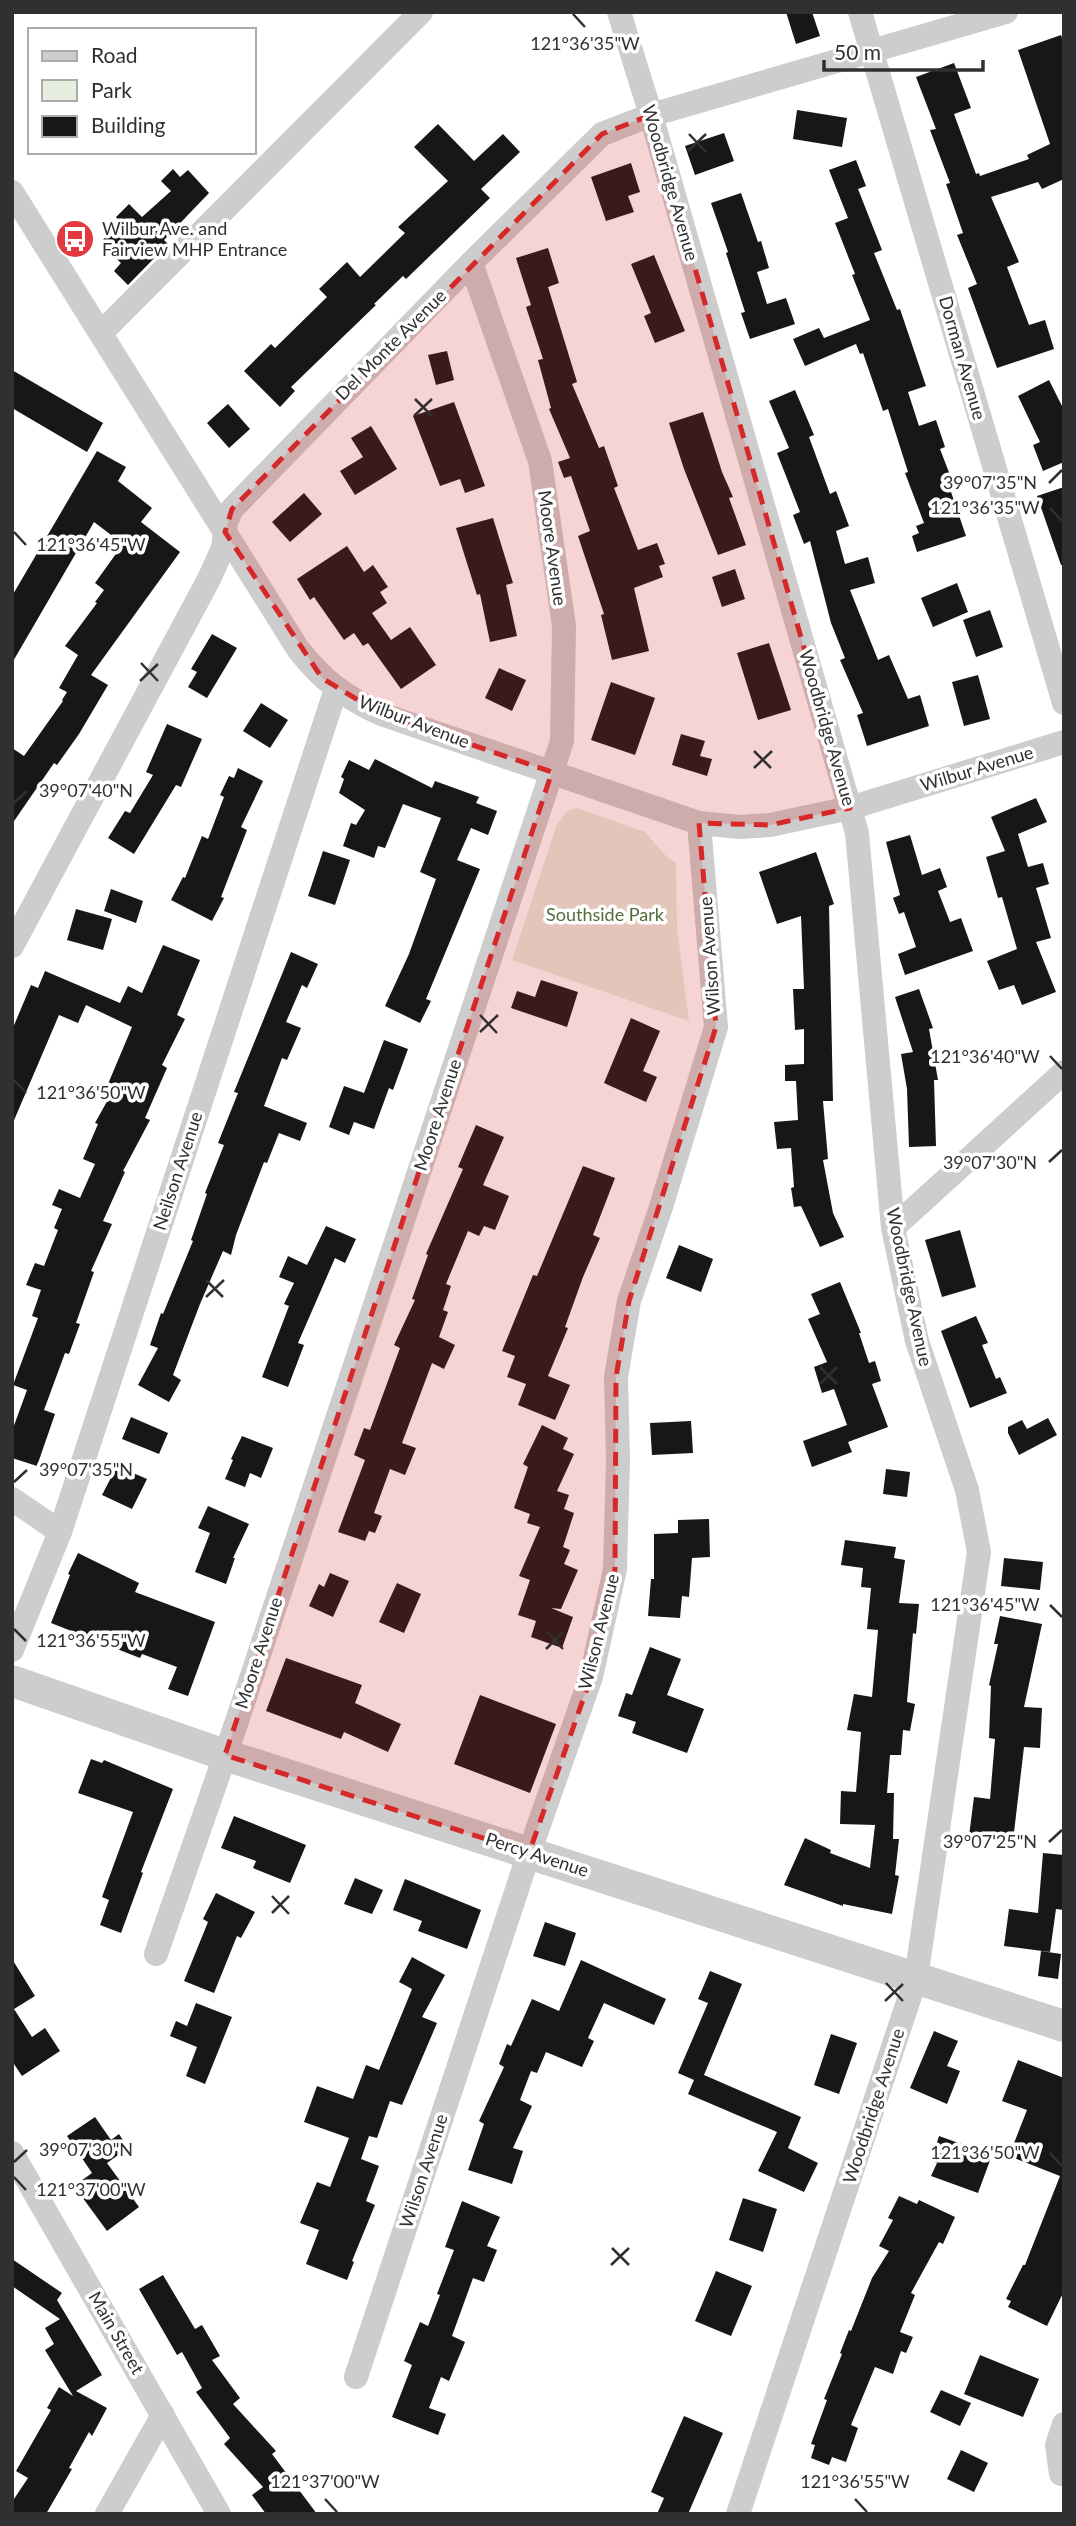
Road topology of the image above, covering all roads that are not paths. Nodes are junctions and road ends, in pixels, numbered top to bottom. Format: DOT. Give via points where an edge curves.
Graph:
graph roads {
  1 [pos="421,12"];
  2 [pos="619,12"];
  3 [pos="860,12"];
  4 [pos="1006,12"];
  5 [pos="871,50"];
  6 [pos="651,115"];
  7 [pos="12,192"];
  8 [pos="471,263"];
  9 [pos="101,333"];
  10 [pos="225,532"];
  11 [pos="336,689"];
  12 [pos="1064,703"];
  13 [pos="1064,742"];
  14 [pos="552,772"];
  15 [pos="850,808"];
  16 [pos="699,823"];
  17 [pos="12,946"];
  18 [pos="1064,1072"];
  19 [pos="893,1228"];
  20 [pos="12,1499"];
  21 [pos="60,1532"];
  22 [pos="12,1650"];
  23 [pos="12,1681"];
  24 [pos="225,1755"];
  25 [pos="529,1853"];
  26 [pos="156,1954"];
  27 [pos="916,1978"];
  28 [pos="1064,2026"];
  29 [pos="12,2153"];
  30 [pos="356,2377"];
  31 [pos="163,2415"];
  32 [pos="1064,2424"];
  33 [pos="1061,2474"];
  34 [pos="107,2514"];
  35 [pos="219,2514"];
  36 [pos="738,2514"];
  1 -- 9 [label="street"];
  2 -- 6 [label="street, Woodbridge Avenue"];
  3 -- 5 [label="street, Dorman Avenue"];
  4 -- 5 [label="street, Del Monte Avenue"];
  5 -- 6 [label="street, Del Monte Avenue"];
  5 -- 12 [label="street, Dorman Avenue"];
  6 -- 8 [label="street, Del Monte Avenue" via="603,134"];
  6 -- 15 [label="street, Woodbridge Avenue"];
  7 -- 9 [label="street, Wilbur Avenue"];
  8 -- 10 [label="street, Del Monte Avenue" via="240,499"];
  8 -- 14 [label="street, Moore Avenue" via="540,461 564,626 562,741"];
  9 -- 10 [label="street, Wilbur Avenue"];
  10 -- 11 [label="street, Wilbur Avenue" via="298,649"];
  10 -- 17 [label="street, Del Monte Avenue" via="209,579"];
  11 -- 14 [label="street, Wilbur Avenue" via="381,714"];
  11 -- 21 [label="street, Neilson Avenue"];
  13 -- 15 [label="street, Wilbur Avenue"];
  14 -- 16 [label="street, Wilbur Avenue"];
  14 -- 24 [label="street, Moore Avenue"];
  15 -- 16 [label="street, Wilbur Avenue" via="770,825"];
  15 -- 19 [label="street, Woodbridge Avenue" via="857,833"];
  16 -- 25 [label="street, Wilson Avenue" via="716,1027 629,1301 616,1377 615,1569 591,1677"];
  18 -- 19 [label="street"];
  19 -- 27 [label="street, Woodbridge Avenue" via="917,1341 967,1490 979,1552"];
  20 -- 21 [label="street"];
  21 -- 22 [label="street, Neilson Avenue"];
  23 -- 24 [label="street, Percy Avenue"];
  24 -- 25 [label="street, Percy Avenue"];
  24 -- 26 [label="street, Moore Avenue"];
  25 -- 27 [label="street, Percy Avenue"];
  25 -- 30 [label="street, Wilson Avenue"];
  27 -- 28 [label="street, Percy Avenue"];
  27 -- 36 [label="street, Woodbridge Avenue"];
  29 -- 31 [label="street, Main Street"];
  31 -- 34 [label="street"];
  31 -- 35 [label="street, Main Street"];
  32 -- 33 [label="street" via="1057,2445"];
}
